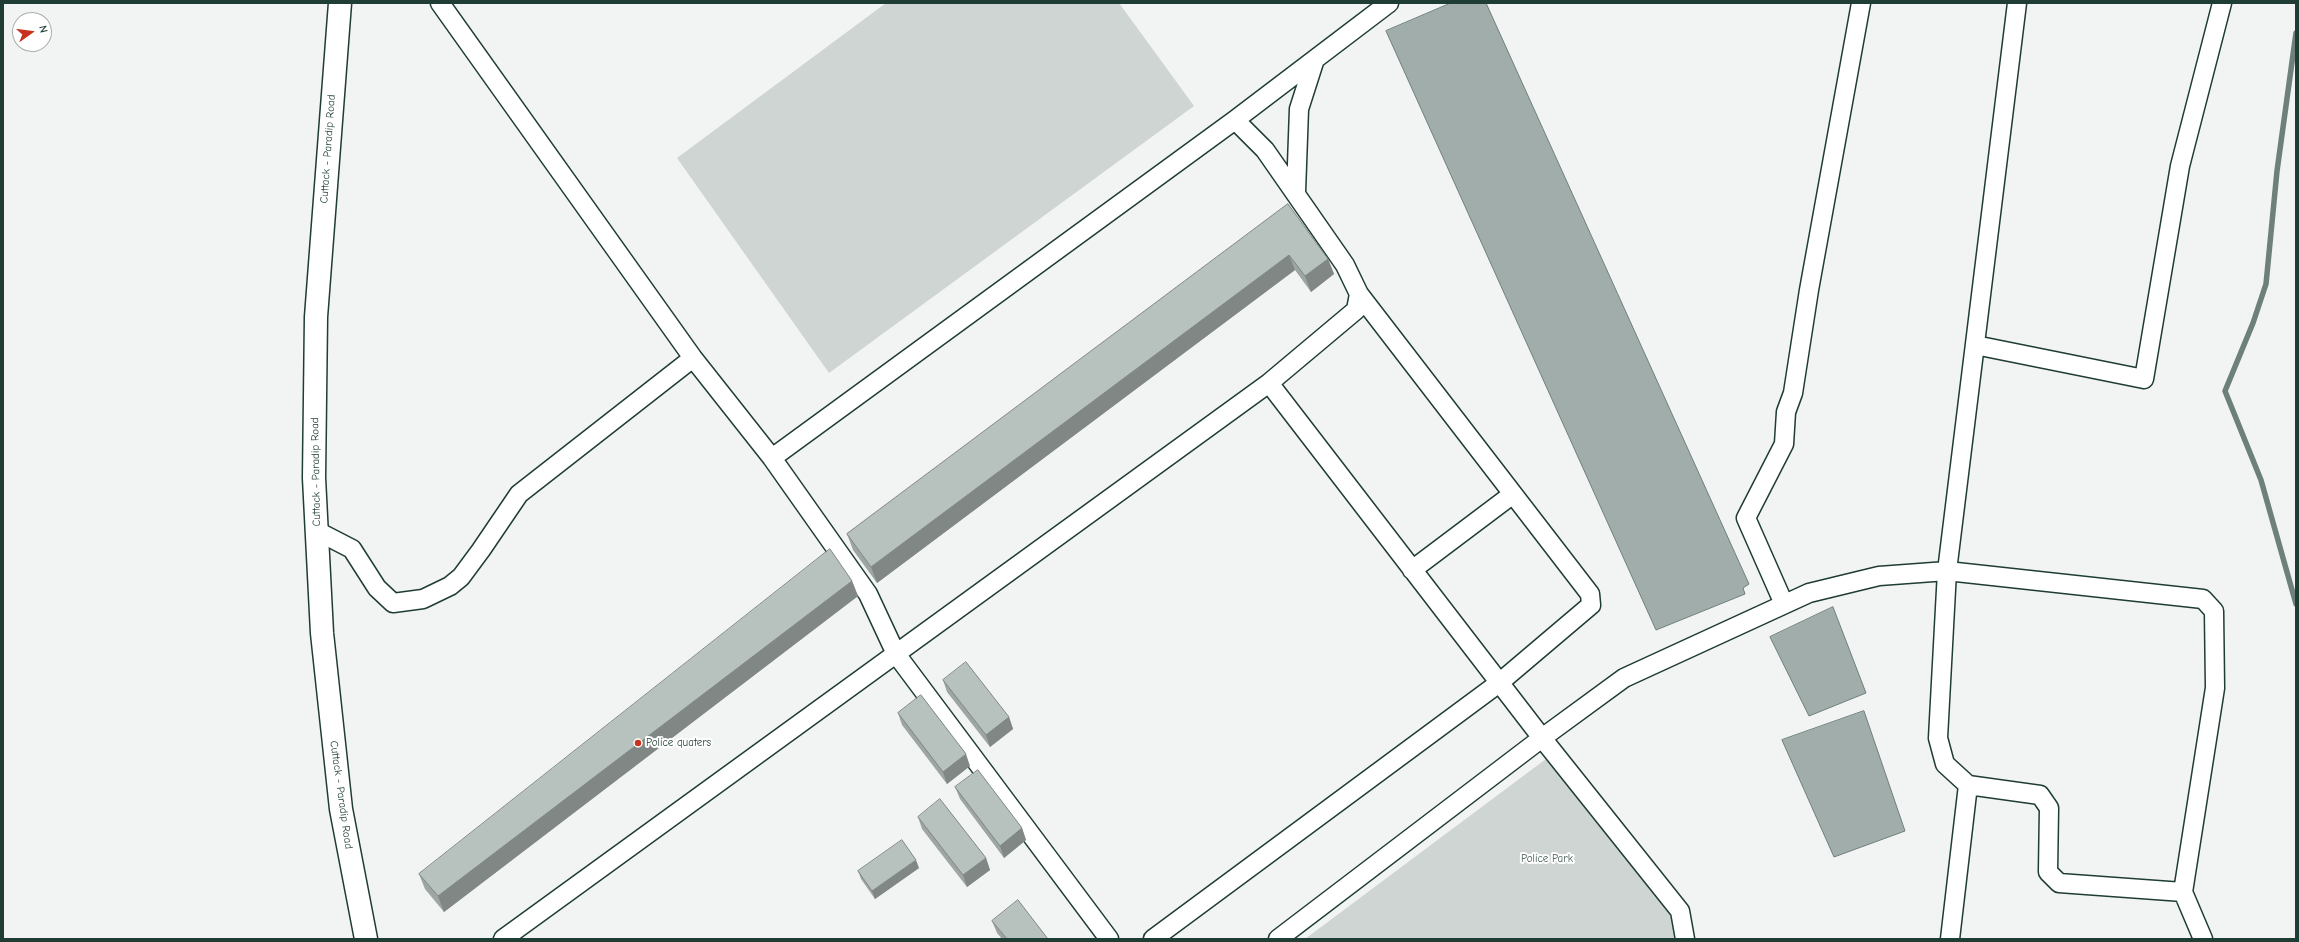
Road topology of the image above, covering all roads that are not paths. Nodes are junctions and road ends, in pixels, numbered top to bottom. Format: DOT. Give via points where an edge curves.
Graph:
graph roads {
  1 [pos="340,3"];
  2 [pos="440,3"];
  3 [pos="1389,3"];
  4 [pos="1861,3"];
  5 [pos="2017,3"];
  6 [pos="2222,3"];
  7 [pos="1315,59"];
  8 [pos="1234,120"];
  9 [pos="1296,192"];
  10 [pos="1359,294"];
  11 [pos="1975,345"];
  12 [pos="693,358"];
  13 [pos="1269,384"];
  14 [pos="772,458"];
  15 [pos="1513,494"];
  16 [pos="317,531"];
  17 [pos="1412,570"];
  18 [pos="1947,571"];
  19 [pos="1784,604"];
  20 [pos="896,654"];
  21 [pos="1499,683"];
  22 [pos="1542,738"];
  23 [pos="1968,785"];
  24 [pos="2183,892"];
  25 [pos="366,939"];
  26 [pos="503,939"];
  27 [pos="1109,939"];
  28 [pos="1153,939"];
  29 [pos="1278,939"];
  30 [pos="1685,939"];
  31 [pos="1950,939"];
  32 [pos="2203,939"];
  1 -- 16 [label="highway, Cuttack - Paradip Road" via="316,317 314,478"];
  2 -- 12 [label="street"];
  3 -- 7 [label="street"];
  4 -- 19 [label="street" via="1793,393 1786,412 1784,444 1746,518"];
  5 -- 11 [label="street"];
  6 -- 11 [label="street" via="2180,166 2144,379"];
  7 -- 8 [label="street"];
  7 -- 9 [label="street" via="1299,109"];
  8 -- 9 [label="street" via="1265,150"];
  8 -- 14 [label="street"];
  9 -- 10 [label="street" via="1345,265"];
  10 -- 13 [label="street" via="1356,310"];
  10 -- 15 [label="street"];
  11 -- 18 [label="street"];
  12 -- 14 [label="street"];
  12 -- 16 [label="street" via="519,494 461,577 450,586 423,599 393,603 377,588 352,550"];
  13 -- 17 [label="street"];
  13 -- 20 [label="street"];
  14 -- 20 [label="street" via="868,594"];
  15 -- 17 [label="street"];
  15 -- 21 [label="street" via="1590,594 1591,605"];
  16 -- 25 [label="highway, Cuttack - Paradip Road" via="322,633 341,809"];
  17 -- 21 [label="street"];
  18 -- 19 [label="street" via="1879,576 1809,593"];
  18 -- 23 [label="street" via="1938,738 1945,764"];
  18 -- 24 [label="street" via="2203,599 2214,611 2214,688"];
  19 -- 22 [label="street" via="1624,678"];
  20 -- 26 [label="street"];
  20 -- 27 [label="street"];
  21 -- 22 [label="street"];
  21 -- 28 [label="street"];
  22 -- 29 [label="street"];
  22 -- 30 [label="street" via="1680,911"];
  23 -- 24 [label="street" via="2040,796 2049,808 2048,872 2059,882"];
  23 -- 31 [label="street"];
  24 -- 32 [label="street"];
}
